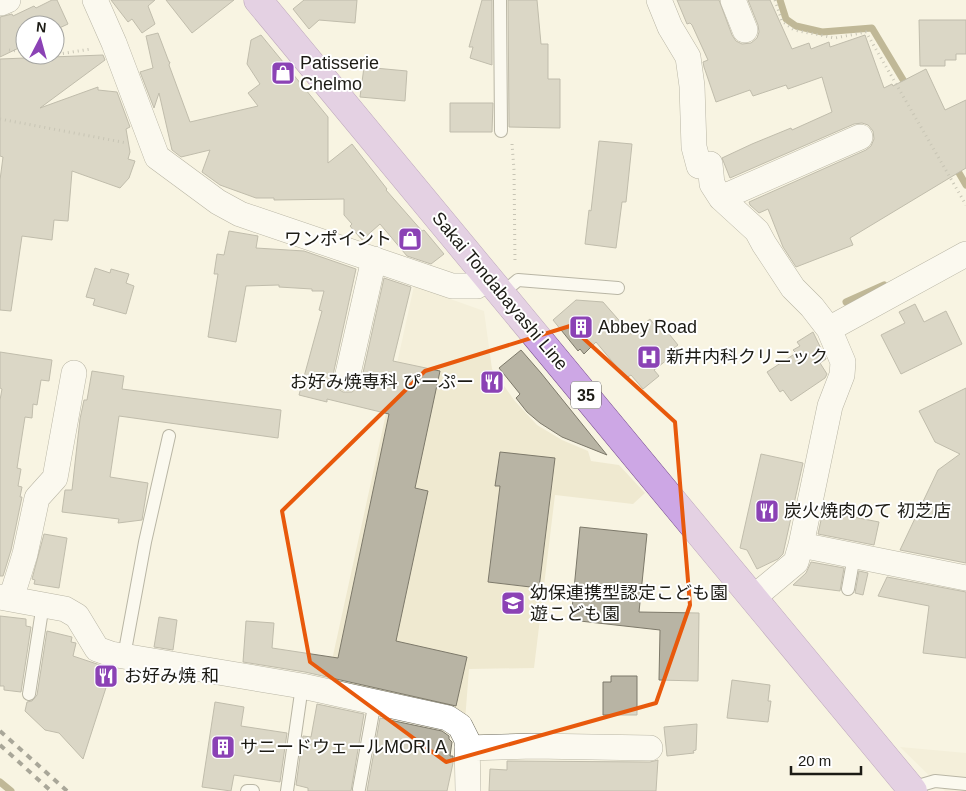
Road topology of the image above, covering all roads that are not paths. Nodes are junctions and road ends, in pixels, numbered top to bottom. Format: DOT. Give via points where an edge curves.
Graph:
graph roads {
  1 [pos="95,0"];
  2 [pos="258,0"];
  3 [pos="500,0"];
  4 [pos="659,0"];
  5 [pos="732,0"];
  6 [pos="745,30"];
  7 [pos="501,131"];
  8 [pos="860,137"];
  9 [pos="721,198"];
  10 [pos="966,254"];
  11 [pos="374,259"];
  12 [pos="503,283"];
  13 [pos="618,288"];
  14 [pos="829,329"];
  15 [pos="74,373"];
  16 [pos="347,378"];
  17 [pos="169,436"];
  18 [pos="801,545"];
  19 [pos="854,556"];
  20 [pos="966,578"];
  21 [pos="848,589"];
  22 [pos="5,598"];
  23 [pos="753,598"];
  24 [pos="43,604"];
  25 [pos="124,656"];
  26 [pos="302,686"];
  27 [pos="29,694"];
  28 [pos="375,701"];
  29 [pos="467,748"];
  30 [pos="650,748"];
  31 [pos="966,784"];
  32 [pos="359,788"];
  33 [pos="912,789"];
  34 [pos="247,791"];
  35 [pos="253,791"];
  36 [pos="287,791"];
  37 [pos="468,791"];
  1 -- 11 [label="street" via="156,157 232,210"];
  2 -- 12 [label="main road, Sakai Tondabayashi Line / 35"];
  3 -- 7 [label="lane"];
  4 -- 9 [label="street" via="670,28 688,57 694,147 699,166 710,164 712,184"];
  5 -- 6 [label="street"];
  8 -- 9 [label="street"];
  9 -- 14 [label="street" via="757,231 793,288"];
  10 -- 14 [label="street"];
  11 -- 12 [label="street" via="452,286"];
  11 -- 16 [label="street"];
  12 -- 13 [label="lane"];
  12 -- 23 [label="main road, Sakai Tondabayashi Line / 35"];
  14 -- 18 [label="street" via="843,362 842,375 830,406"];
  15 -- 22 [label="street" via="55,478 37,498 26,554"];
  17 -- 25 [label="lane"];
  18 -- 19 [label="street"];
  18 -- 23 [label="street" via="796,562"];
  19 -- 20 [label="street"];
  19 -- 21 [label="lane"];
  22 -- 24 [label="street"];
  23 -- 33 [label="main road, Sakai Tondabayashi Line / 35"];
  24 -- 25 [label="street" via="65,609 77,616 97,649"];
  24 -- 27 [label="lane"];
  25 -- 26 [label="street"];
  26 -- 28 [label="street"];
  26 -- 36 [label="lane"];
  28 -- 29 [label="street" via="448,718 460,726"];
  28 -- 32 [label="lane"];
  29 -- 30 [label="street"];
  29 -- 37 [label="street"];
  31 -- 33 [label="lane" via="935,782"];
  34 -- 35 [label="lane"];
}
